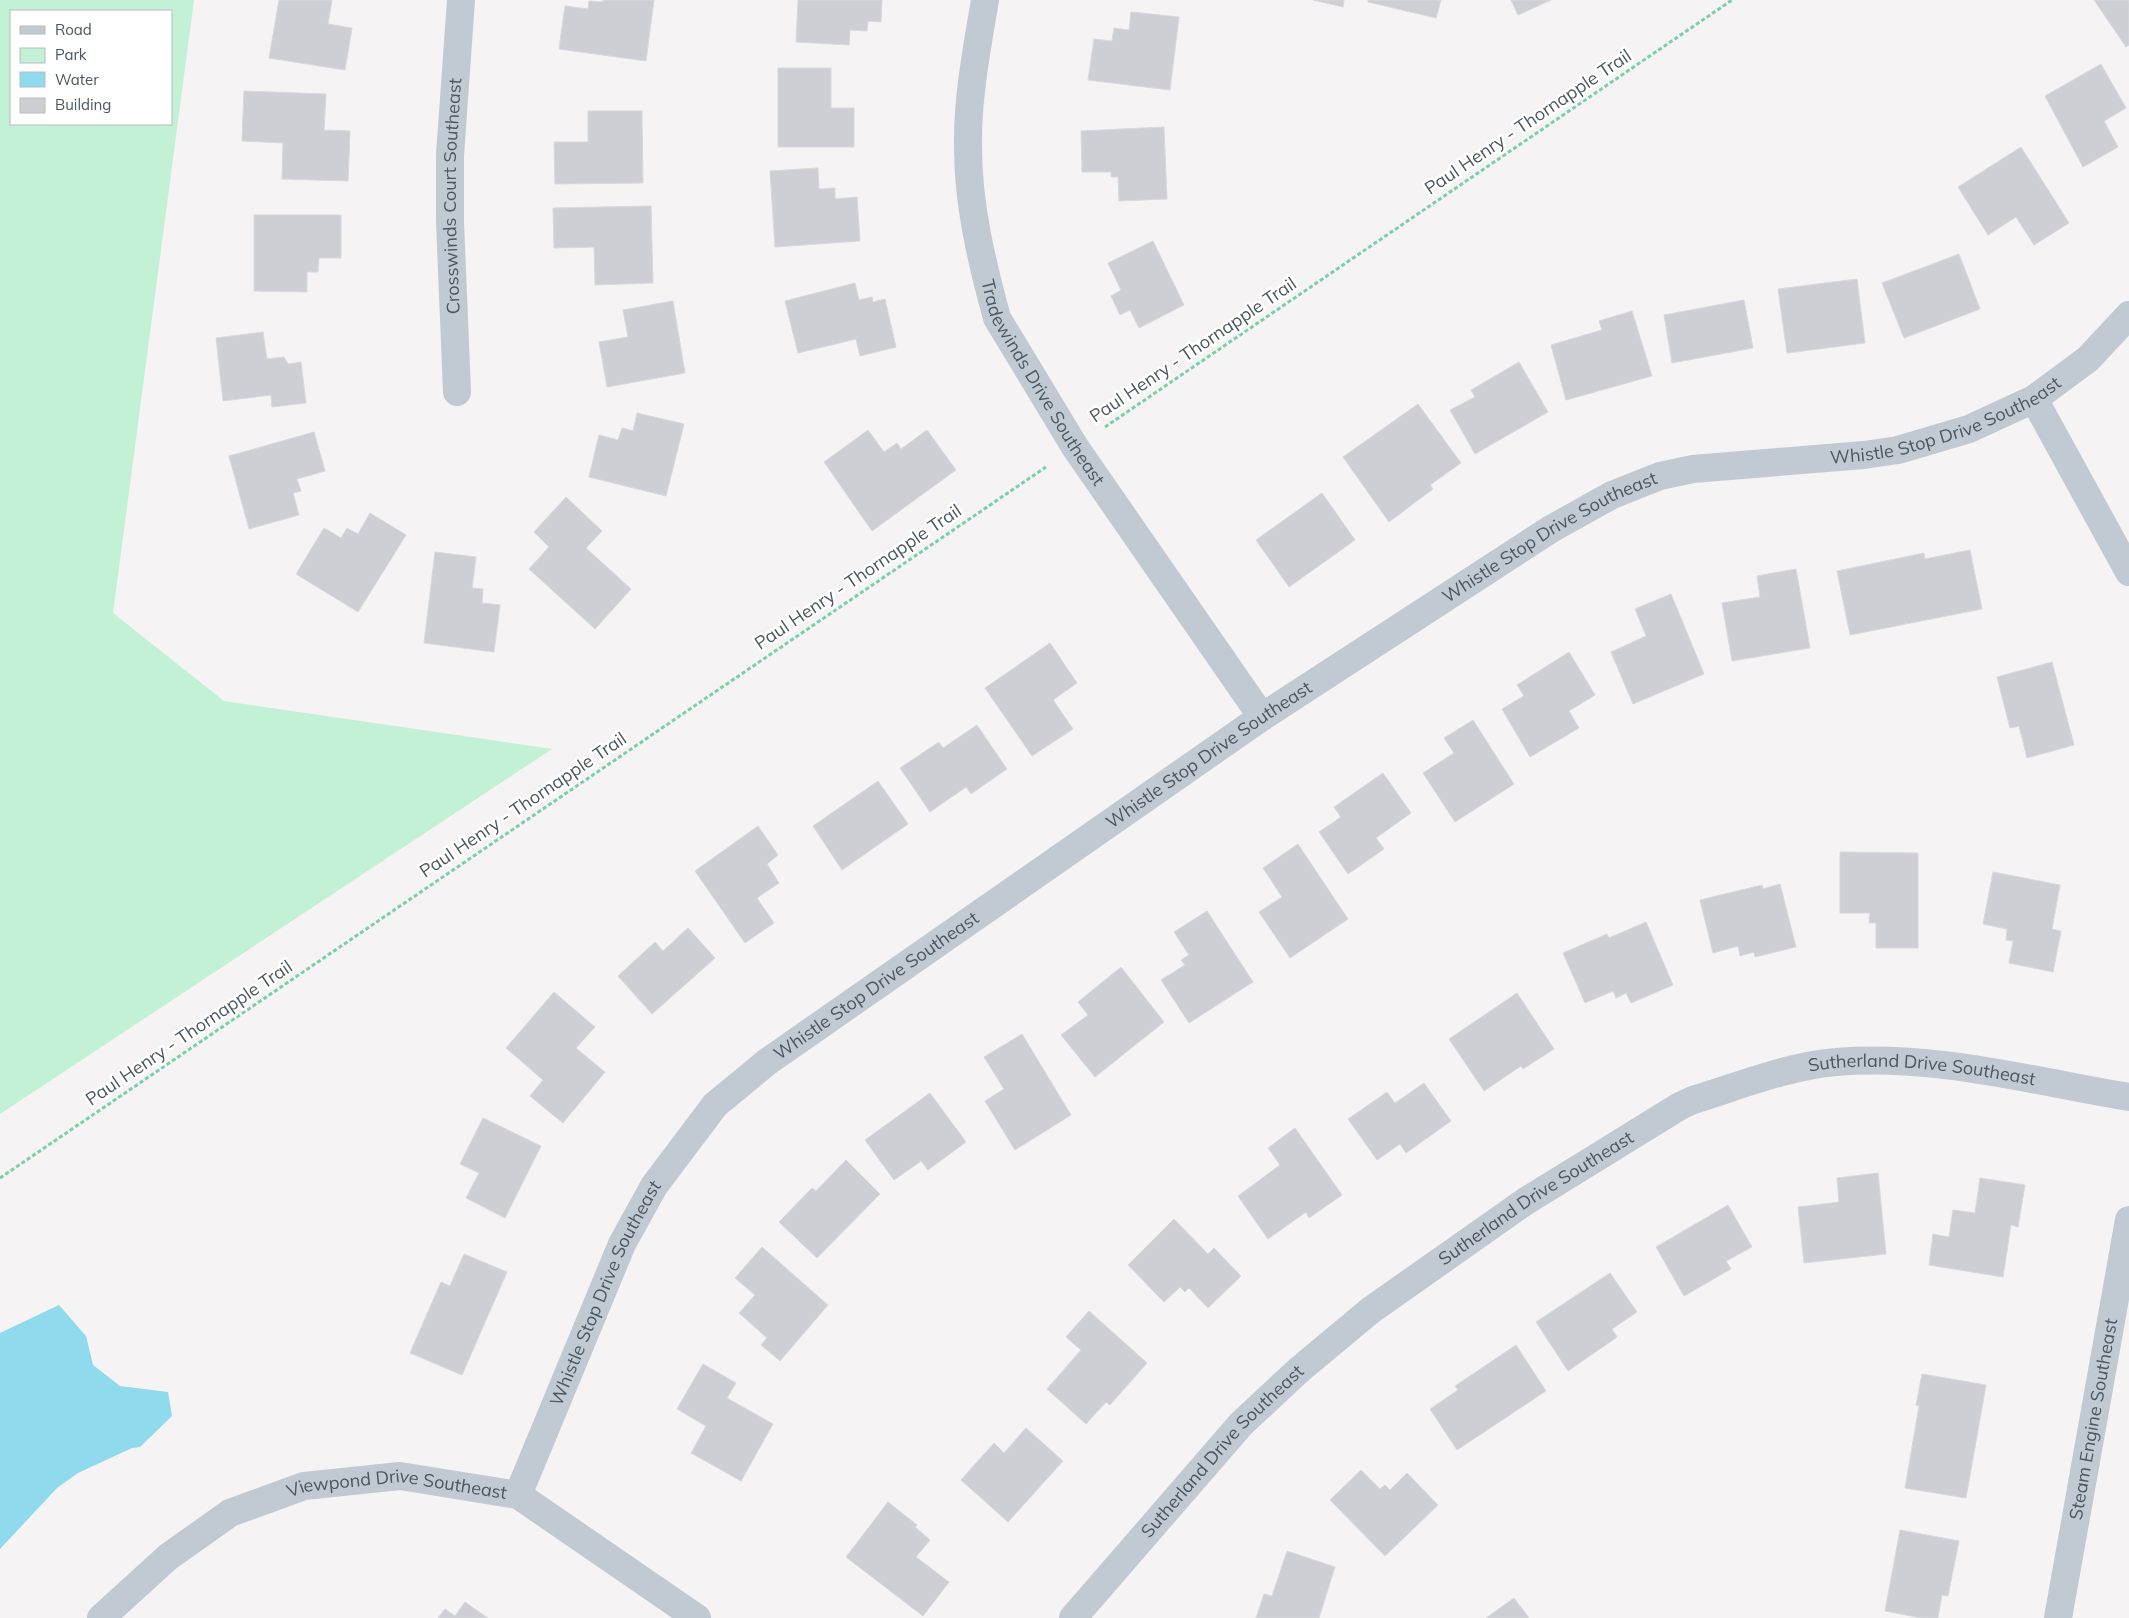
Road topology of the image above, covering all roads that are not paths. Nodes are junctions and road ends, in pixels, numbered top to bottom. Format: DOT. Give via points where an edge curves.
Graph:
graph roads {
  1 [pos="461,0"];
  2 [pos="985,0"];
  3 [pos="2129,315"];
  4 [pos="457,392"];
  5 [pos="2034,399"];
  6 [pos="2129,572"];
  7 [pos="1262,717"];
  8 [pos="2129,1096"];
  9 [pos="2129,1220"];
  10 [pos="518,1495"];
  11 [pos="101,1618"];
  12 [pos="697,1618"];
  13 [pos="1073,1618"];
  14 [pos="2058,1618"];
  1 -- 4 [label="street, Crosswinds Court Southeast" via="450,155"];
  2 -- 7 [label="street, Tradewinds Drive Southeast" via="977,46 968,148 972,203 997,318 1075,447"];
  3 -- 5 [label="street, Whistle Stop Drive Southeast" via="2088,359"];
  5 -- 6 [label="street"];
  5 -- 7 [label="street, Whistle Stop Drive Southeast" via="1968,429 1898,450 1693,469 1660,476 1612,495 1550,528"];
  7 -- 10 [label="street, Whistle Stop Drive Southeast" via="834,1014 740,1082 715,1105 664,1171 622,1244"];
  8 -- 13 [label="street, Sutherland Drive Southeast" via="1950,1066 1836,1062 1799,1068 1680,1106 1526,1201 1371,1310 1299,1370 1241,1424"];
  9 -- 14 [label="street, Steam Engine Southeast"];
  10 -- 11 [label="street, Viewpond Drive Southeast" via="400,1476 304,1486 230,1513 168,1557"];
  10 -- 12 [label="street, Viewpond Drive Southeast"];
}
